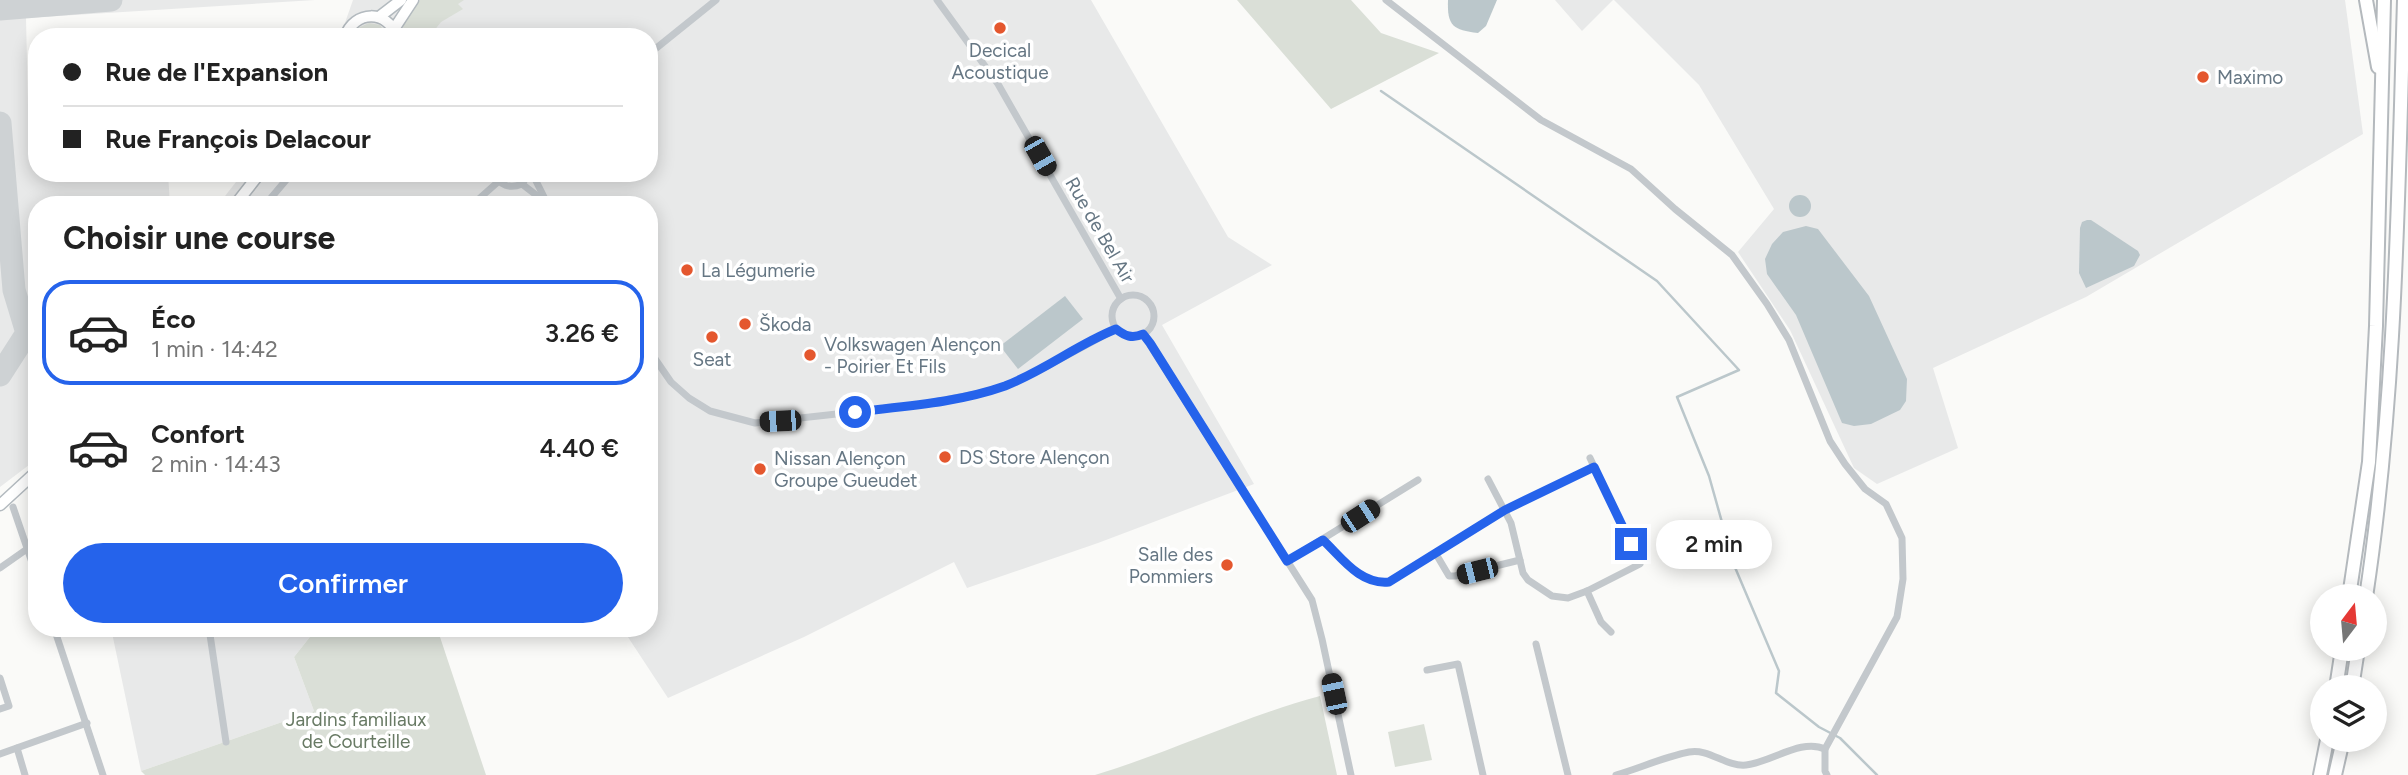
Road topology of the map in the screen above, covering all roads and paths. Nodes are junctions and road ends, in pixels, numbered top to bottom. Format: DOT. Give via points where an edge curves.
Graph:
graph roads {
  1 [pos="401,0"];
  2 [pos="413,0"];
  3 [pos="716,0"];
  4 [pos="937,0"];
  5 [pos="1386,0"];
  6 [pos="2366,0"];
  7 [pos="2384,0"];
  8 [pos="2404,0"];
  9 [pos="379,17"];
  10 [pos="350,28"];
  11 [pos="390,28"];
  12 [pos="398,28"];
  13 [pos="658,47"];
  14 [pos="2382,98"];
  15 [pos="253,182"];
  16 [pos="284,182"];
  17 [pos="498,182"];
  18 [pos="501,182"];
  19 [pos="522,184"];
  20 [pos="242,196"];
  21 [pos="273,196"];
  22 [pos="482,196"];
  23 [pos="538,196"];
  24 [pos="1121,299"];
  25 [pos="1116,329"];
  26 [pos="1143,334"];
  27 [pos="658,363"];
  28 [pos="1590,458"];
  29 [pos="1594,467"];
  30 [pos="28,479"];
  31 [pos="1488,479"];
  32 [pos="1418,480"];
  33 [pos="0,505"];
  34 [pos="13,507"];
  35 [pos="1505,510"];
  36 [pos="1323,540"];
  37 [pos="27,549"];
  38 [pos="1436,554"];
  39 [pos="1520,559"];
  40 [pos="1287,561"];
  41 [pos="0,568"];
  42 [pos="2351,584"];
  43 [pos="2368,584"];
  44 [pos="1587,591"];
  45 [pos="1611,632"];
  46 [pos="57,637"];
  47 [pos="210,637"];
  48 [pos="1536,644"];
  49 [pos="1427,670"];
  50 [pos="0,678"];
  51 [pos="0,709"];
  52 [pos="87,723"];
  53 [pos="226,742"];
  54 [pos="17,748"];
  55 [pos="1825,750"];
  56 [pos="2325,752"];
  57 [pos="2340,752"];
  58 [pos="0,754"];
  59 [pos="26,775"];
  60 [pos="103,775"];
  61 [pos="1351,775"];
  62 [pos="1483,775"];
  63 [pos="1568,775"];
  64 [pos="1618,775"];
  65 [pos="1827,775"];
  66 [pos="2320,775"];
  67 [pos="2335,775"];
  1 -- 9 [label="main road"];
  2 -- 12 [label="main road"];
  3 -- 13 [label="street"];
  4 -- 24 [label="street, Rue de Bel Air" via="998,83"];
  5 -- 55 [label="street" via="1541,120 1631,169 1732,255 1788,340 1844,464 1865,489 1886,504 1902,538 1903,579 1897,617"];
  6 -- 14 [label="highway"];
  7 -- 14 [label="highway"];
  8 -- 43 [label="highway" via="2394,328"];
  9 -- 10 [label="main road" via="359,18"];
  9 -- 11 [label="main road"];
  14 -- 42 [label="highway" via="2369,462"];
  15 -- 20 [label="main road"];
  16 -- 21 [label="street"];
  17 -- 22 [label="street"];
  18 -- 19 [label="street" via="510,187"];
  19 -- 23 [label="street"];
  24 -- 25 [label="street" via="1113,311"];
  24 -- 26 [label="street" via="1140,297 1150,304 1154,317"];
  25 -- 26 [label="street" via="1132,337"];
  25 -- 27 [label="street" via="1040,370 981,393 918,405 755,422 710,411 671,382"];
  26 -- 40 [label="street"];
  28 -- 29 [label="street"];
  29 -- 35 [label="street"];
  29 -- 44 [label="street" via="1640,564"];
  30 -- 33 [label="main road"];
  31 -- 35 [label="street"];
  32 -- 36 [label="street"];
  34 -- 37 [label="street"];
  35 -- 38 [label="street"];
  35 -- 39 [label="street"];
  36 -- 38 [label="street" via="1360,576 1380,583 1399,578"];
  36 -- 40 [label="street"];
  37 -- 41 [label="street"];
  38 -- 39 [label="street" via="1449,576"];
  39 -- 44 [label="street" via="1528,580 1552,596 1567,598"];
  40 -- 61 [label="street" via="1312,600"];
  44 -- 45 [label="street" via="1601,622"];
  46 -- 52 [label="street"];
  47 -- 53 [label="street"];
  48 -- 63 [label="street"];
  49 -- 62 [label="street" via="1458,664"];
  50 -- 51 [label="street" via="9,706"];
  52 -- 54 [label="street"];
  52 -- 60 [label="street"];
  54 -- 58 [label="street"];
  54 -- 59 [label="street"];
  55 -- 64 [label="street" via="1809,745 1738,765 1697,751"];
  55 -- 65 [label="street"];
  56 -- 66 [label="highway"];
  57 -- 67 [label="highway"];
}
